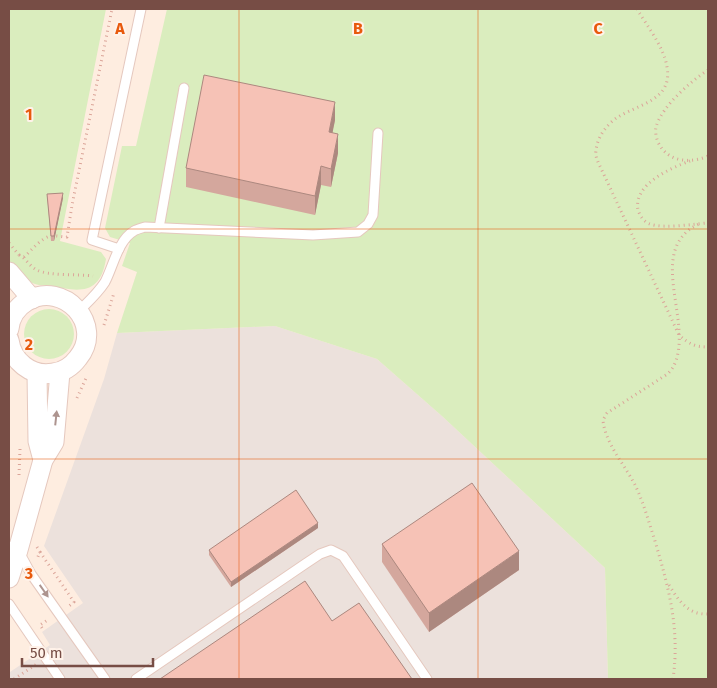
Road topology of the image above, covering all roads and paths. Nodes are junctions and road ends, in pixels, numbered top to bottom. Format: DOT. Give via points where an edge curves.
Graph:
graph roads {
  1 [pos="112,9"];
  2 [pos="141,9"];
  3 [pos="637,9"];
  4 [pos="708,70"];
  5 [pos="184,88"];
  6 [pos="378,133"];
  7 [pos="708,156"];
  8 [pos="690,161"];
  9 [pos="708,223"];
  10 [pos="700,224"];
  11 [pos="159,228"];
  12 [pos="119,249"];
  13 [pos="24,257"];
  14 [pos="9,272"];
  15 [pos="32,298"];
  16 [pos="12,307"];
  17 [pos="79,311"];
  18 [pos="9,329"];
  19 [pos="679,335"];
  20 [pos="9,340"];
  21 [pos="708,347"];
  22 [pos="60,372"];
  23 [pos="37,373"];
  24 [pos="43,460"];
  25 [pos="13,548"];
  26 [pos="9,578"];
  27 [pos="667,583"];
  28 [pos="9,604"];
  29 [pos="708,614"];
  30 [pos="60,679"];
  31 [pos="105,679"];
  32 [pos="136,679"];
  33 [pos="427,679"];
  34 [pos="673,679"];
  1 -- 13 [label="path" via="67,237 47,238"];
  2 -- 12 [label="lane" via="92,240"];
  3 -- 19 [label="path" via="665,56 667,80 658,97 610,122 602,132 596,152"];
  4 -- 8 [label="path" via="673,101 656,128 661,148 668,155"];
  5 -- 11 [label="lane"];
  6 -- 11 [label="lane" via="373,215 358,232 312,235"];
  7 -- 8 [label="path"];
  8 -- 10 [label="path" via="649,183 640,193 638,208 649,224"];
  9 -- 10 [label="path"];
  10 -- 19 [label="path" via="684,234 673,257"];
  11 -- 12 [label="lane" via="145,227 132,232"];
  12 -- 17 [label="lane" via="105,281"];
  14 -- 15 [label="street"];
  15 -- 16 [label="street"];
  15 -- 17 [label="street" via="57,296"];
  16 -- 18 [label="street"];
  17 -- 22 [label="street" via="85,324 86,339 82,353 73,365"];
  19 -- 21 [label="path" via="688,343"];
  19 -- 27 [label="path" via="676,362 666,376 606,413 603,420 606,435 637,488"];
  20 -- 23 [label="street" via="16,359"];
  22 -- 23 [label="street"];
  24 -- 22 [label="street, one-way" via="54,442"];
  23 -- 24 [label="street" via="38,441"];
  24 -- 25 [label="street"];
  25 -- 26 [label="street"];
  25 -- 31 [label="lane, one-way"];
  27 -- 29 [label="path" via="688,609"];
  27 -- 34 [label="path" via="675,636"];
  28 -- 30 [label="lane"];
  32 -- 33 [label="lane" via="320,554 331,550 343,556"];
}
